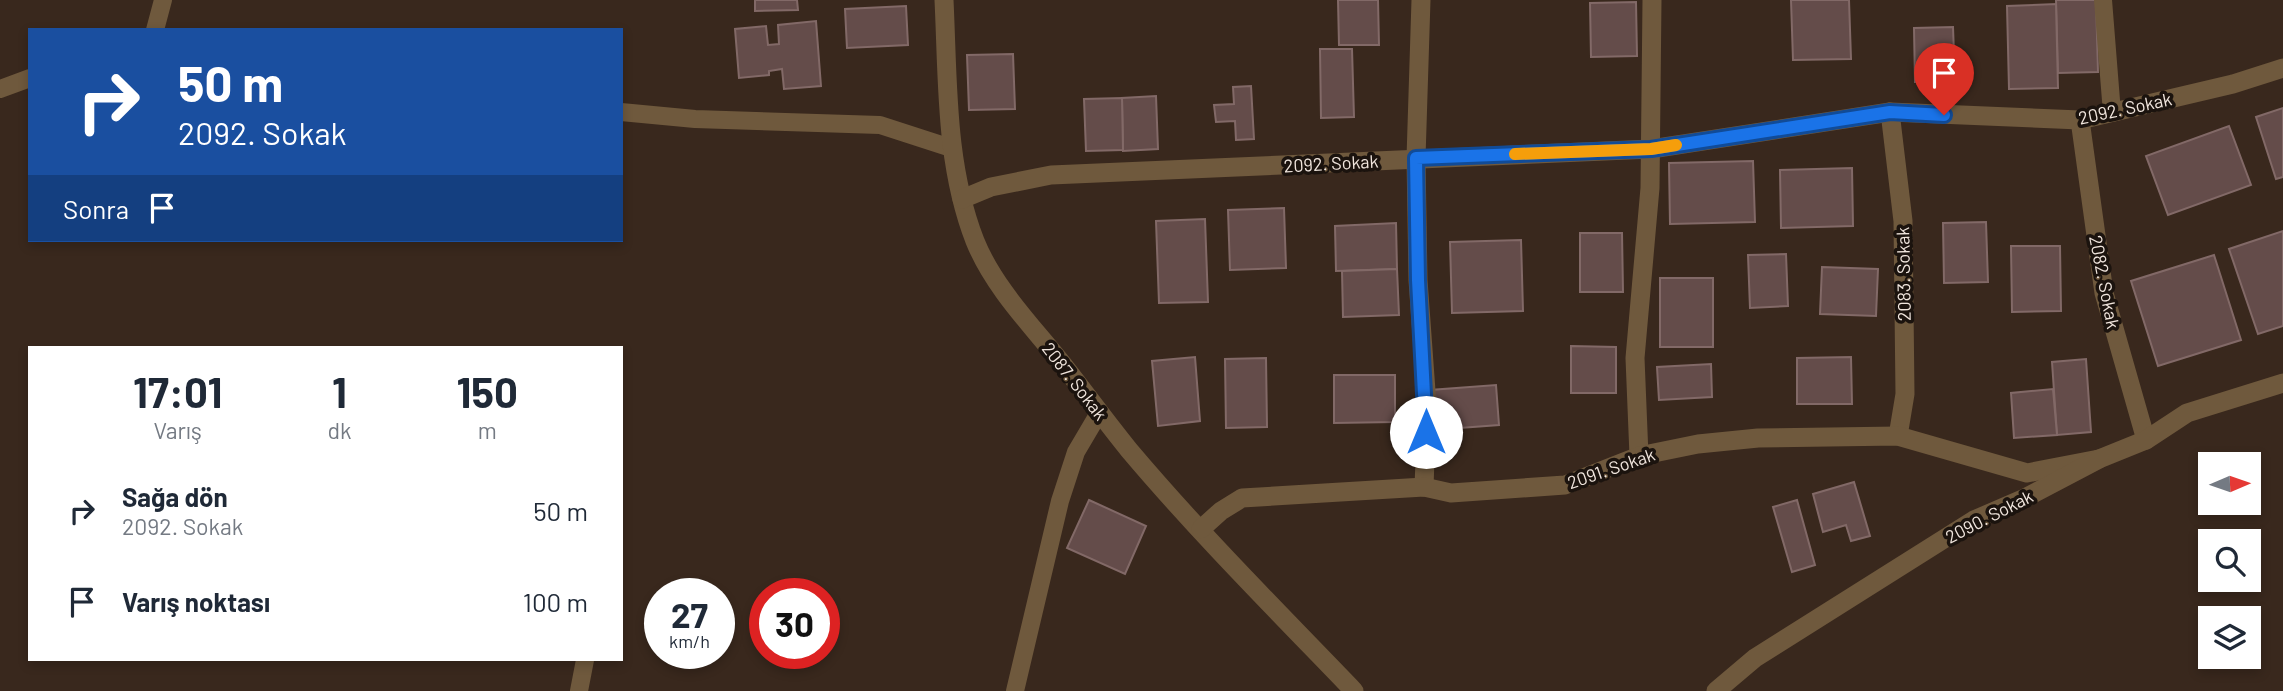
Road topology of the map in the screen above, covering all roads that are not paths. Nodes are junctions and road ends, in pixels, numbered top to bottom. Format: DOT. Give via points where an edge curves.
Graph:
graph roads {
  1 [pos="163,0"];
  2 [pos="944,0"];
  3 [pos="1420,0"];
  4 [pos="1651,0"];
  5 [pos="2103,0"];
  6 [pos="156,28"];
  7 [pos="2283,68"];
  8 [pos="28,79"];
  9 [pos="0,89"];
  10 [pos="623,112"];
  11 [pos="1890,112"];
  12 [pos="2112,113"];
  13 [pos="2080,120"];
  14 [pos="951,148"];
  15 [pos="1651,149"];
  16 [pos="1416,158"];
  17 [pos="962,199"];
  18 [pos="2283,383"];
  19 [pos="1100,413"];
  20 [pos="1898,436"];
  21 [pos="2146,440"];
  22 [pos="1639,456"];
  23 [pos="2099,459"];
  24 [pos="1424,487"];
  25 [pos="1201,529"];
  26 [pos="584,661"];
  27 [pos="579,691"];
  28 [pos="1015,691"];
  29 [pos="1354,691"];
  30 [pos="1716,691"];
  1 -- 6 [label="lane"];
  2 -- 14 [label="street, 2087. Sokak"];
  3 -- 16 [label="street"];
  4 -- 15 [label="street"];
  5 -- 12 [label="lane"];
  7 -- 12 [label="street, 2092. Sokak"];
  8 -- 9 [label="lane"];
  10 -- 14 [label="lane" via="880,125"];
  11 -- 13 [label="street, 2092. Sokak"];
  11 -- 15 [label="street, 2092. Sokak"];
  11 -- 20 [label="street, 2083. Sokak" via="1903,221 1905,394"];
  12 -- 13 [label="street, 2092. Sokak"];
  13 -- 21 [label="street, 2082. Sokak" via="2104,293"];
  14 -- 17 [label="street, 2087. Sokak"];
  15 -- 16 [label="street, 2092. Sokak"];
  15 -- 22 [label="street" via="1635,358"];
  16 -- 17 [label="street, 2092. Sokak" via="1051,175 991,187"];
  16 -- 24 [label="street" via="1427,405"];
  17 -- 19 [label="street, 2087. Sokak" via="976,243 1008,297"];
  18 -- 21 [label="street, 2090. Sokak" via="2187,413"];
  19 -- 25 [label="street, 2087. Sokak"];
  19 -- 28 [label="lane" via="1076,452 1060,502"];
  20 -- 22 [label="street, 2091. Sokak" via="1758,438"];
  20 -- 23 [label="street, 2091. Sokak" via="2027,473"];
  21 -- 23 [label="street, 2090. Sokak"];
  22 -- 24 [label="street, 2091. Sokak" via="1565,485 1451,493"];
  23 -- 30 [label="street, 2090. Sokak" via="1974,520 1755,659"];
  24 -- 25 [label="street, 2091. Sokak" via="1242,498"];
  25 -- 29 [label="street, 2087. Sokak"];
  26 -- 27 [label="lane"];
}
